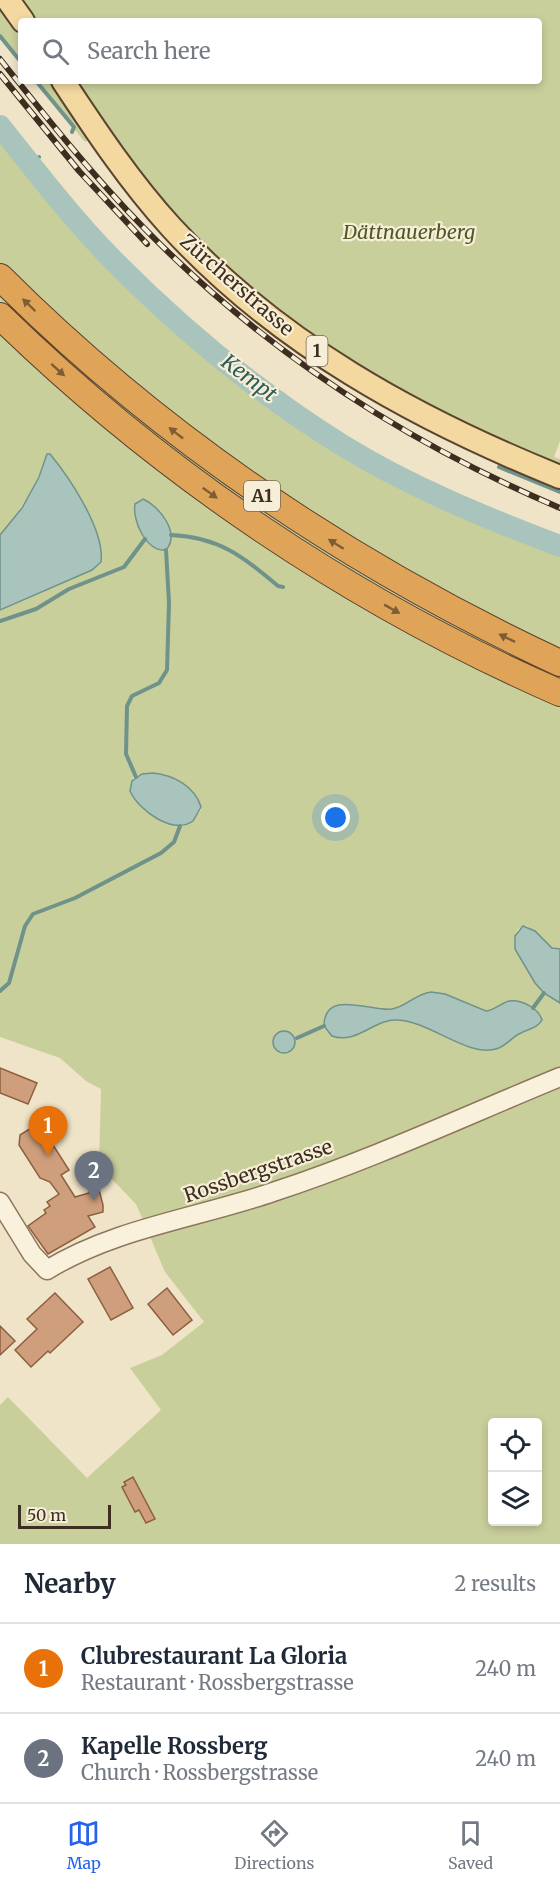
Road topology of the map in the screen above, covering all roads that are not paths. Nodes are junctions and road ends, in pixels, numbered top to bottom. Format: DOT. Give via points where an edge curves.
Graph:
graph roads {
  1 [pos="8,0"];
  2 [pos="20,18"];
  3 [pos="65,84"];
  4 [pos="0,277"];
  5 [pos="0,316"];
  6 [pos="560,477"];
  7 [pos="560,663"];
  8 [pos="560,693"];
  9 [pos="560,1077"];
  10 [pos="0,1202"];
  1 -- 2 [label="main road"];
  3 -- 6 [label="main road, Zürcherstrasse / 1" via="118,163 171,227 270,317 352,375 409,409 469,440"];
  7 -- 4 [label="highway, A1, one-way" via="411,588 260,495 135,400"];
  5 -- 8 [label="highway, A1, one-way" via="118,422 245,518 397,612"];
  9 -- 10 [label="street, Rossbergstrasse" via="283,1189 105,1241 47,1270 34,1258"];
}
